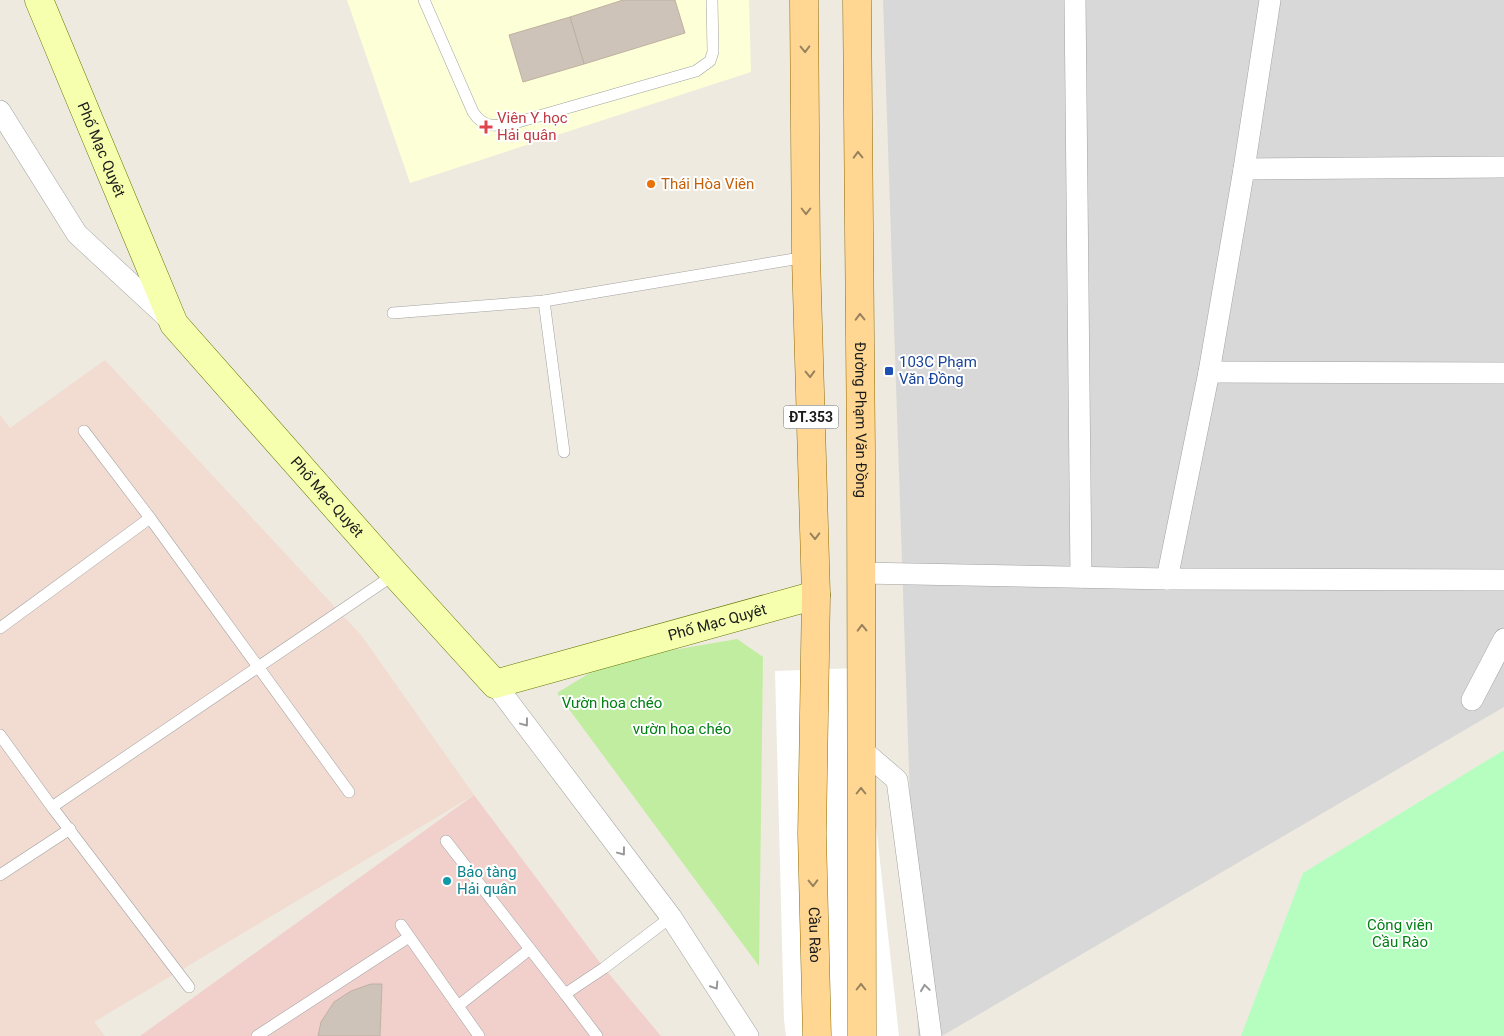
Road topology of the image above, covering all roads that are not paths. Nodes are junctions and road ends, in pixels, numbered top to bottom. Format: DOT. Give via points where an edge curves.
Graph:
graph roads {
  1 [pos="39,0"];
  2 [pos="424,0"];
  3 [pos="712,0"];
  4 [pos="804,0"];
  5 [pos="857,0"];
  6 [pos="1075,0"];
  7 [pos="1270,0"];
  8 [pos="0,110"];
  9 [pos="1504,168"];
  10 [pos="1244,169"];
  11 [pos="806,257"];
  12 [pos="544,300"];
  13 [pos="393,313"];
  14 [pos="174,324"];
  15 [pos="1209,372"];
  16 [pos="1504,373"];
  17 [pos="84,431"];
  18 [pos="564,452"];
  19 [pos="150,518"];
  20 [pos="861,573"];
  21 [pos="395,574"];
  22 [pos="1081,577"];
  23 [pos="1167,579"];
  24 [pos="1504,580"];
  25 [pos="816,595"];
  26 [pos="0,628"];
  27 [pos="1504,638"];
  28 [pos="258,668"];
  29 [pos="495,684"];
  30 [pos="1472,700"];
  31 [pos="0,735"];
  32 [pos="862,750"];
  33 [pos="349,792"];
  34 [pos="52,807"];
  35 [pos="70,829"];
  36 [pos="446,842"];
  37 [pos="0,875"];
  38 [pos="671,917"];
  39 [pos="401,925"];
  40 [pos="409,937"];
  41 [pos="530,949"];
  42 [pos="189,987"];
  43 [pos="566,994"];
  44 [pos="458,1006"];
  45 [pos="257,1036"];
  46 [pos="479,1036"];
  47 [pos="598,1036"];
  48 [pos="748,1036"];
  49 [pos="817,1036"];
  50 [pos="862,1036"];
  51 [pos="931,1036"];
  1 -- 14 [label="street, Phố Mạc Quyêt"];
  2 -- 3 [label="lane" via="473,112 481,122 498,126 696,71 710,61 713,52"];
  4 -- 11 [label="main road, ĐT.353, one-way"];
  20 -- 5 [label="main road, Đường Phạm Văn Đồng / ĐT.353, one-way"];
  6 -- 22 [label="street"];
  7 -- 10 [label="street"];
  8 -- 14 [label="street" via="77,234"];
  9 -- 10 [label="street"];
  10 -- 15 [label="street"];
  11 -- 12 [label="lane"];
  11 -- 25 [label="main road, ĐT.353, one-way"];
  12 -- 13 [label="lane"];
  12 -- 18 [label="lane"];
  14 -- 21 [label="street, Phố Mạc Quyêt"];
  15 -- 16 [label="street"];
  15 -- 23 [label="street"];
  17 -- 19 [label="lane"];
  19 -- 26 [label="lane"];
  19 -- 28 [label="lane"];
  20 -- 22 [label="street"];
  32 -- 20 [label="main road, Đường Phạm Văn Đồng / ĐT.353, one-way"];
  21 -- 28 [label="lane"];
  21 -- 29 [label="street, Phố Mạc Quyêt"];
  22 -- 23 [label="street"];
  23 -- 24 [label="street"];
  25 -- 29 [label="street, Phố Mạc Quyêt"];
  25 -- 49 [label="main road, Cầu Rào / ĐT.353, one-way" via="812,834"];
  27 -- 30 [label="street"];
  28 -- 33 [label="lane"];
  28 -- 34 [label="lane"];
  29 -- 38 [label="street, one-way"];
  31 -- 34 [label="lane"];
  50 -- 32 [label="main road, Đường Phạm Văn Đồng / ĐT.353, one-way"];
  51 -- 32 [label="street, one-way" via="897,780"];
  34 -- 35 [label="lane"];
  35 -- 37 [label="lane"];
  35 -- 42 [label="lane"];
  36 -- 41 [label="lane"];
  38 -- 43 [label="lane"];
  38 -- 48 [label="street, one-way"];
  39 -- 40 [label="lane"];
  40 -- 44 [label="lane"];
  40 -- 45 [label="lane"];
  41 -- 43 [label="lane"];
  41 -- 44 [label="lane"];
  43 -- 47 [label="lane"];
  44 -- 46 [label="lane"];
}
